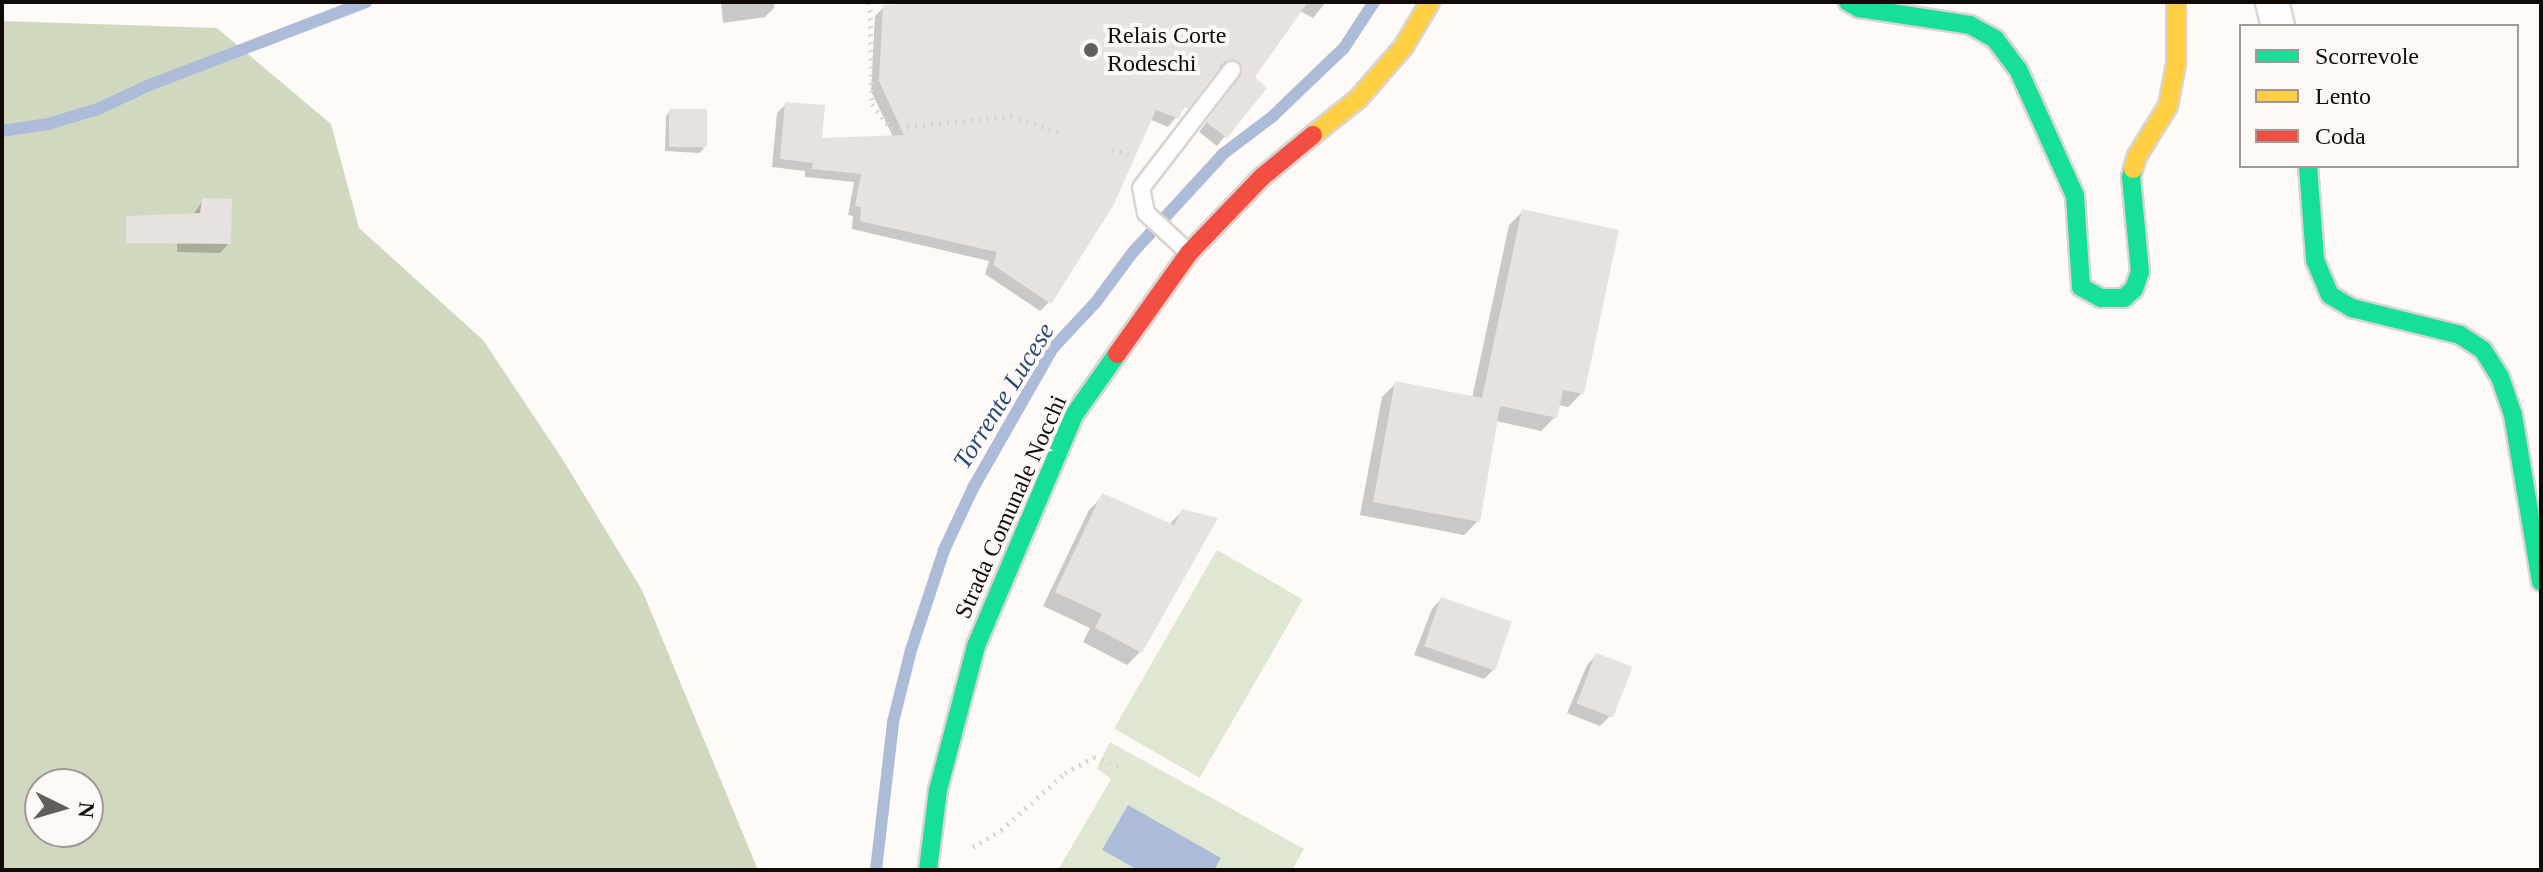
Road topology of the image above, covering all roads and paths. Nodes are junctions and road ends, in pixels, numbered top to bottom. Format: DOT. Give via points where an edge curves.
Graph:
graph roads {
  1 [pos="870,2"];
  2 [pos="1430,2"];
  3 [pos="1848,2"];
  4 [pos="2176,2"];
  5 [pos="2272,2"];
  6 [pos="2278,24"];
  7 [pos="1232,70"];
  8 [pos="1063,134"];
  9 [pos="2308,168"];
  10 [pos="1184,248"];
  11 [pos="2541,582"];
  12 [pos="1123,767"];
  13 [pos="961,854"];
  14 [pos="928,870"];
  1 -- 8 [label="path" via="872,104 891,128 1011,116"];
  2 -- 10 [label="street, Strada Comunale Nocchi" via="1404,46 1359,98"];
  3 -- 4 [label="street" via="1970,25 1995,39 2018,69 2075,196 2081,287 2101,298 2124,298 2140,272 2131,177 2137,156 2168,106 2176,64"];
  5 -- 6 [label="street"];
  7 -- 10 [label="lane" via="1141,188 1146,213"];
  9 -- 11 [label="street" via="2315,260 2330,295 2352,308 2460,335 2483,350 2500,377 2513,415"];
  10 -- 14 [label="street, Strada Comunale Nocchi" via="1074,415 1024,528 976,646 938,790"];
  12 -- 13 [label="path" via="1094,757 1084,762 1041,791 1001,830"];
}
